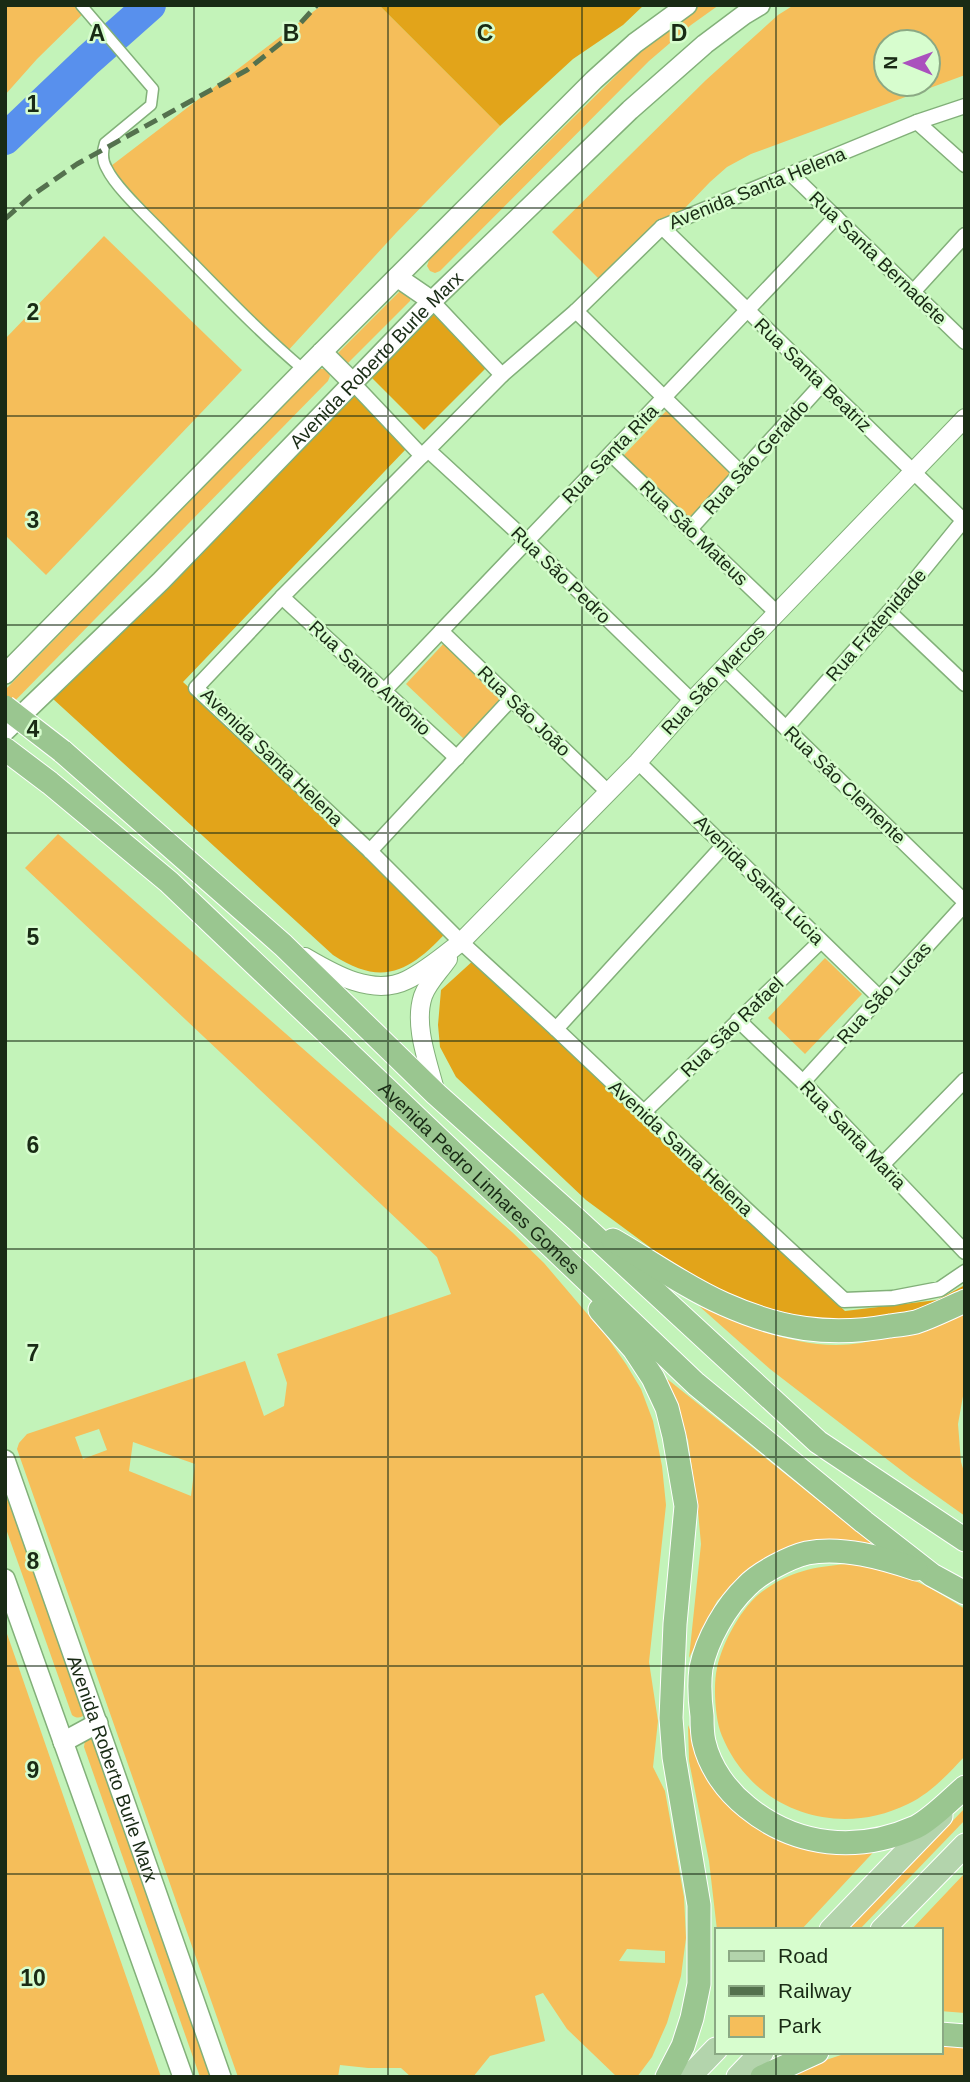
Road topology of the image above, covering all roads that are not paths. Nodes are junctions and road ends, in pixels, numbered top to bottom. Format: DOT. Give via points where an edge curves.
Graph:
graph roads {
  1 [pos="81,5"];
  2 [pos="687,5"];
  3 [pos="760,5"];
  4 [pos="965,106"];
  5 [pos="917,122"];
  6 [pos="965,165"];
  7 [pos="791,174"];
  8 [pos="836,218"];
  9 [pos="662,227"];
  10 [pos="965,235"];
  11 [pos="397,277"];
  12 [pos="913,292"];
  13 [pos="432,301"];
  14 [pos="576,311"];
  15 [pos="747,311"];
  16 [pos="965,342"];
  17 [pos="322,352"];
  18 [pos="304,370"];
  19 [pos="502,375"];
  20 [pos="352,382"];
  21 [pos="822,384"];
  22 [pos="664,398"];
  23 [pos="965,418"];
  24 [pos="425,453"];
  25 [pos="611,454"];
  26 [pos="912,471"];
  27 [pos="741,473"];
  28 [pos="964,521"];
  29 [pos="690,529"];
  30 [pos="527,541"];
  31 [pos="282,597"];
  32 [pos="777,612"];
  33 [pos="889,612"];
  34 [pos="441,631"];
  35 [pos="724,668"];
  36 [pos="5,674"];
  37 [pos="965,684"];
  38 [pos="384,691"];
  39 [pos="511,699"];
  40 [pos="692,701"];
  41 [pos="5,707"];
  42 [pos="786,728"];
  43 [pos="5,731"];
  44 [pos="5,749"];
  45 [pos="457,758"];
  46 [pos="638,762"];
  47 [pos="608,792"];
  48 [pos="724,845"];
  49 [pos="370,851"];
  50 [pos="965,903"];
  51 [pos="461,942"];
  52 [pos="821,942"];
  53 [pos="284,945"];
  54 [pos="879,997"];
  55 [pos="738,1020"];
  56 [pos="556,1029"];
  57 [pos="965,1080"];
  58 [pos="803,1082"];
  59 [pos="436,1094"];
  60 [pos="643,1113"];
  61 [pos="882,1165"];
  62 [pos="509,1205"];
  63 [pos="577,1220"];
  64 [pos="965,1252"];
  65 [pos="965,1272"];
  66 [pos="965,1301"];
  67 [pos="5,1460"];
  68 [pos="965,1540"];
  69 [pos="932,1575"];
  70 [pos="5,1579"];
  71 [pos="965,1593"];
  72 [pos="98,1723"];
  73 [pos="64,1741"];
  74 [pos="965,1789"];
  75 [pos="965,1845"];
  76 [pos="833,1928"];
  77 [pos="884,1928"];
  78 [pos="942,2034"];
  79 [pos="965,2036"];
  80 [pos="715,2050"];
  81 [pos="760,2054"];
  82 [pos="813,2054"];
  83 [pos="183,2077"];
  84 [pos="220,2077"];
  85 [pos="667,2077"];
  86 [pos="689,2077"];
  87 [pos="738,2077"];
  88 [pos="762,2077"];
  1 -- 18 [label="street" via="153,89 151,105 105,143 103,159 113,179 256,327"];
  2 -- 11 [label="main road" via="594,80"];
  3 -- 13 [label="main road, Avenida Roberto Burle Marx" via="660,82"];
  4 -- 5 [label="street, Avenida Santa Helena"];
  5 -- 6 [label="street"];
  5 -- 7 [label="street, Avenida Santa Helena"];
  7 -- 8 [label="street, Rua Santa Bernadete"];
  7 -- 9 [label="street, Avenida Santa Helena"];
  8 -- 12 [label="street, Rua Santa Bernadete"];
  8 -- 15 [label="street, Rua Santa Rita"];
  9 -- 14 [label="street, Avenida Santa Helena"];
  9 -- 15 [label="street, Rua Santa Beatriz"];
  10 -- 12 [label="street"];
  11 -- 13 [label="main road"];
  11 -- 17 [label="main road"];
  12 -- 16 [label="street, Rua Santa Bernadete"];
  13 -- 19 [label="street"];
  13 -- 20 [label="main road, Avenida Roberto Burle Marx"];
  14 -- 19 [label="street, Avenida Santa Helena"];
  14 -- 22 [label="street"];
  15 -- 21 [label="street, Rua Santa Beatriz"];
  15 -- 22 [label="street, Rua Santa Rita"];
  17 -- 18 [label="main road"];
  17 -- 20 [label="main road"];
  18 -- 36 [label="main road"];
  19 -- 24 [label="street, Avenida Santa Helena"];
  20 -- 24 [label="street, Rua São Pedro"];
  20 -- 43 [label="main road, Avenida Roberto Burle Marx" via="162,581"];
  21 -- 26 [label="street, Rua Santa Beatriz"];
  21 -- 27 [label="street, Rua São Geraldo"];
  22 -- 25 [label="street, Rua Santa Rita"];
  22 -- 27 [label="street"];
  23 -- 26 [label="street, Rua São Marcos"];
  24 -- 30 [label="street, Rua São Pedro"];
  24 -- 31 [label="street, Avenida Santa Helena"];
  25 -- 29 [label="street, Rua São Mateus"];
  25 -- 30 [label="street, Rua Santa Rita"];
  26 -- 28 [label="street, Rua Santa Beatriz"];
  26 -- 32 [label="street, Rua São Marcos"];
  27 -- 29 [label="street, Rua São Geraldo"];
  28 -- 33 [label="street, Rua Fratenidade"];
  29 -- 32 [label="street, Rua São Mateus"];
  30 -- 34 [label="street, Rua Santa Rita"];
  30 -- 40 [label="street, Rua São Pedro"];
  31 -- 38 [label="street, Rua Santo Antônio"];
  31 -- 49 [label="street, Avenida Santa Helena" via="196,688"];
  32 -- 35 [label="street, Rua São Marcos"];
  33 -- 37 [label="street"];
  33 -- 42 [label="street, Rua Fratenidade"];
  34 -- 38 [label="street, Rua Santa Rita"];
  34 -- 39 [label="street, Rua São João"];
  35 -- 40 [label="street, Rua São Marcos"];
  35 -- 42 [label="street, Rua São Clemente"];
  38 -- 45 [label="street, Rua Santo Antônio"];
  39 -- 45 [label="street"];
  39 -- 47 [label="street, Rua São João"];
  40 -- 46 [label="street, Rua São Marcos"];
  41 -- 53 [label="highway, Avenida Pedro Linhares Gomes, bridge" via="62,751"];
  42 -- 50 [label="street, Rua São Clemente"];
  44 -- 62 [label="highway, Avenida Pedro Linhares Gomes" via="169,882"];
  45 -- 49 [label="street"];
  46 -- 47 [label="street, Rua São Marcos"];
  46 -- 48 [label="street, Avenida Santa Lúcia"];
  47 -- 51 [label="street, Rua São Marcos"];
  48 -- 52 [label="street, Avenida Santa Lúcia"];
  48 -- 56 [label="street"];
  49 -- 51 [label="street, Avenida Santa Helena"];
  50 -- 54 [label="street, Rua São Lucas"];
  51 -- 53 [label="street" via="404,981 384,985 353,982"];
  51 -- 56 [label="street, Avenida Santa Helena"];
  51 -- 59 [label="street" via="422,998 422,1042"];
  52 -- 54 [label="street, Avenida Santa Lúcia"];
  52 -- 55 [label="street, Rua São Rafael"];
  53 -- 59 [label="highway, Avenida Pedro Linhares Gomes"];
  54 -- 58 [label="street, Rua São Lucas"];
  55 -- 58 [label="street, Rua Santa Maria"];
  55 -- 60 [label="street, Rua São Rafael"];
  56 -- 60 [label="street, Avenida Santa Helena"];
  57 -- 61 [label="street"];
  58 -- 61 [label="street, Rua Santa Maria"];
  59 -- 63 [label="highway, Avenida Pedro Linhares Gomes"];
  60 -- 65 [label="street, Avenida Santa Helena" via="844,1300 940,1289"];
  61 -- 64 [label="street, Rua Santa Maria"];
  62 -- 69 [label="highway, Avenida Pedro Linhares Gomes" via="696,1384"];
  62 -- 85 [label="highway" via="634,1349 667,1408 677,1449 686,1506 671,1718 701,1944 692,2018"];
  63 -- 66 [label="highway" via="724,1304 795,1328 866,1331 915,1322"];
  63 -- 68 [label="highway, Avenida Pedro Linhares Gomes" via="818,1442"];
  67 -- 72 [label="main road, Avenida Roberto Burle Marx"];
  69 -- 71 [label="highway, Avenida Pedro Linhares Gomes"];
  69 -- 74 [label="highway" via="846,1552 807,1553 748,1584 727,1610 701,1669 704,1742 717,1774 736,1798 766,1822 801,1838 827,1843 893,1836 919,1826"];
  70 -- 73 [label="main road, Avenida Roberto Burle Marx"];
  72 -- 73 [label="main road"];
  72 -- 84 [label="main road, Avenida Roberto Burle Marx"];
  73 -- 83 [label="main road, Avenida Roberto Burle Marx"];
  74 -- 76 [label="main road"];
  75 -- 77 [label="main road"];
  78 -- 79 [label="highway"];
  80 -- 86 [label="main road"];
  81 -- 87 [label="main road"];
  82 -- 88 [label="highway"];
}
